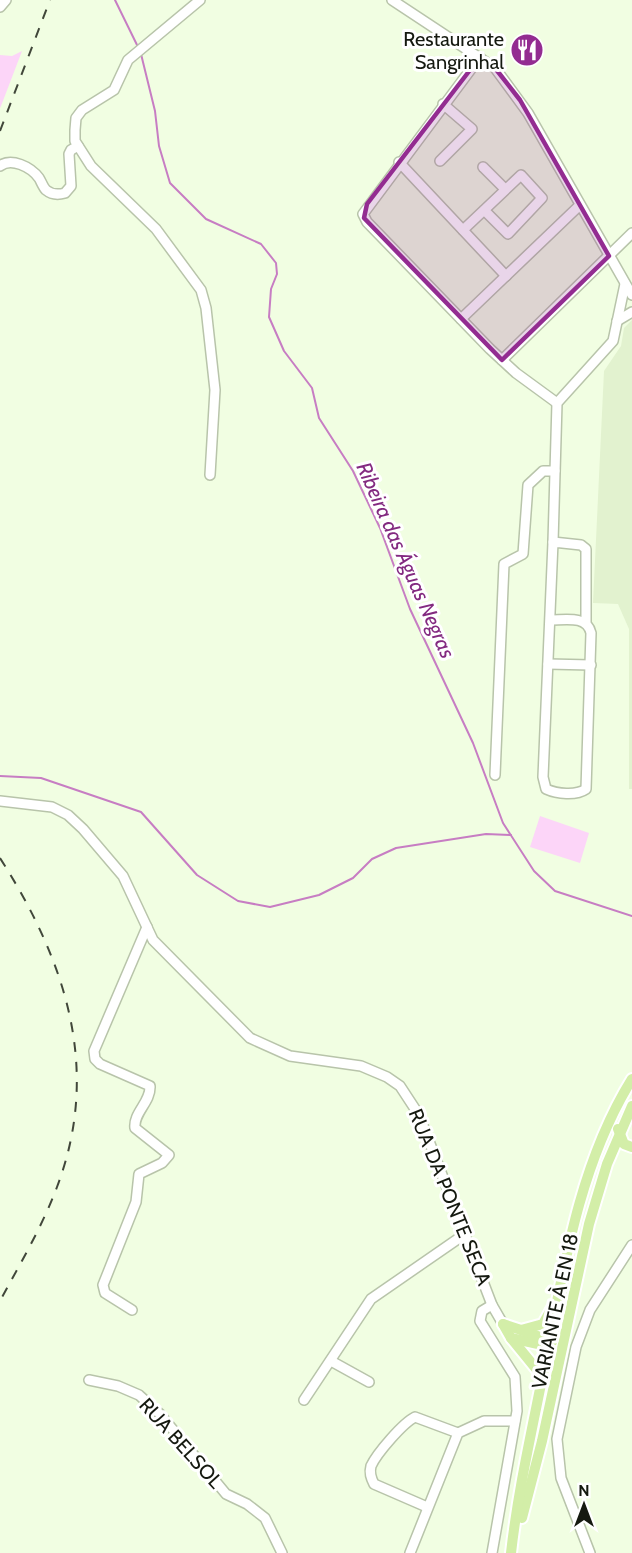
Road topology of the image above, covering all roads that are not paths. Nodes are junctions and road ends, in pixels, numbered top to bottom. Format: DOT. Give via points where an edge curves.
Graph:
graph roads {
  1 [pos="6,0"];
  2 [pos="200,0"];
  3 [pos="392,0"];
  4 [pos="0,7"];
  5 [pos="480,57"];
  6 [pos="443,104"];
  7 [pos="78,146"];
  8 [pos="440,161"];
  9 [pos="399,162"];
  10 [pos="0,166"];
  11 [pos="483,167"];
  12 [pos="506,189"];
  13 [pos="580,205"];
  14 [pos="484,210"];
  15 [pos="463,230"];
  16 [pos="632,233"];
  17 [pos="609,256"];
  18 [pos="506,276"];
  19 [pos="625,284"];
  20 [pos="632,295"];
  21 [pos="632,312"];
  22 [pos="461,319"];
  23 [pos="618,321"];
  24 [pos="502,360"];
  25 [pos="557,403"];
  26 [pos="555,471"];
  27 [pos="210,475"];
  28 [pos="553,542"];
  29 [pos="550,620"];
  30 [pos="586,623"];
  31 [pos="548,664"];
  32 [pos="591,665"];
  33 [pos="495,775"];
  34 [pos="0,801"];
  35 [pos="147,927"];
  36 [pos="632,1079"];
  37 [pos="630,1111"];
  38 [pos="615,1114"];
  39 [pos="632,1132"];
  40 [pos="618,1133"];
  41 [pos="605,1136"];
  42 [pos="631,1147"];
  43 [pos="610,1157"];
  44 [pos="465,1234"];
  45 [pos="632,1245"];
  46 [pos="556,1300"];
  47 [pos="492,1305"];
  48 [pos="132,1310"];
  49 [pos="503,1324"];
  50 [pos="565,1329"];
  51 [pos="521,1330"];
  52 [pos="510,1338"];
  53 [pos="549,1345"];
  54 [pos="331,1361"];
  55 [pos="556,1373"];
  56 [pos="542,1376"];
  57 [pos="89,1380"];
  58 [pos="369,1382"];
  59 [pos="304,1400"];
  60 [pos="515,1421"];
  61 [pos="458,1433"];
  62 [pos="427,1507"];
  63 [pos="282,1553"];
  64 [pos="410,1553"];
  65 [pos="492,1553"];
  66 [pos="512,1553"];
  67 [pos="590,1553"];
  1 -- 4 [label="street"];
  2 -- 7 [label="street" via="128,60 114,90 82,110 75,124"];
  3 -- 5 [label="street"];
  5 -- 6 [label="street"];
  5 -- 13 [label="street" via="495,68 520,99"];
  6 -- 8 [label="street" via="472,129"];
  6 -- 9 [label="street"];
  7 -- 10 [label="street" via="69,154 71,186 65,194 47,191 32,170 22,165 11,162"];
  7 -- 27 [label="street" via="103,181 156,230 201,290 215,390"];
  9 -- 15 [label="street"];
  9 -- 22 [label="street" via="363,213 367,222"];
  11 -- 12 [label="street"];
  12 -- 14 [label="street"];
  12 -- 14 [label="street" via="520,175 543,198 508,234"];
  13 -- 17 [label="street"];
  13 -- 18 [label="street"];
  14 -- 15 [label="street"];
  15 -- 18 [label="street"];
  16 -- 17 [label="street"];
  17 -- 19 [label="street"];
  17 -- 24 [label="street"];
  18 -- 22 [label="street"];
  19 -- 20 [label="street"];
  19 -- 23 [label="street"];
  21 -- 23 [label="street"];
  22 -- 24 [label="street"];
  23 -- 25 [label="street" via="614,341"];
  24 -- 25 [label="street"];
  25 -- 26 [label="street"];
  26 -- 28 [label="street"];
  26 -- 33 [label="street" via="543,471 528,485 523,554 504,564"];
  28 -- 29 [label="street"];
  28 -- 30 [label="street" via="586,549"];
  29 -- 30 [label="street"];
  29 -- 31 [label="street"];
  30 -- 32 [label="street" via="591,633"];
  31 -- 32 [label="street"];
  31 -- 32 [label="street" via="543,783 554,793 581,793 586,789"];
  34 -- 35 [label="street, RUA DA PONTE SECA" via="35,803 68,815 123,876"];
  35 -- 44 [label="street, RUA DA PONTE SECA" via="153,940 250,1038 290,1056 361,1066 400,1086 419,1115"];
  35 -- 48 [label="street" via="94,1051 100,1064 150,1086 135,1128 170,1155 139,1173 136,1202 103,1285 105,1293"];
  36 -- 38 [label="main road, VARIANTE À EN 18"];
  37 -- 39 [label="main road"];
  37 -- 40 [label="main road, VARIANTE À EN 18"];
  38 -- 40 [label="main road"];
  38 -- 41 [label="main road, VARIANTE À EN 18"];
  39 -- 40 [label="main road"];
  40 -- 41 [label="main road"];
  40 -- 42 [label="main road" via="624,1144"];
  40 -- 43 [label="main road, VARIANTE À EN 18"];
  41 -- 46 [label="main road, VARIANTE À EN 18" via="575,1218"];
  42 -- 43 [label="main road"];
  43 -- 50 [label="main road, VARIANTE À EN 18" via="589,1224"];
  44 -- 47 [label="street, RUA DA PONTE SECA"];
  44 -- 54 [label="street" via="371,1299"];
  45 -- 67 [label="street" via="590,1310 576,1347 557,1439 561,1478"];
  46 -- 51 [label="main road" via="543,1324"];
  46 -- 53 [label="main road, VARIANTE À EN 18"];
  47 -- 49 [label="street, RUA DA PONTE SECA"];
  47 -- 60 [label="street" via="482,1311 480,1321 515,1377"];
  49 -- 51 [label="main road"];
  49 -- 52 [label="main road"];
  50 -- 53 [label="main road"];
  50 -- 55 [label="main road, VARIANTE À EN 18"];
  51 -- 53 [label="main road"];
  52 -- 53 [label="main road"];
  52 -- 56 [label="main road"];
  53 -- 55 [label="main road"];
  53 -- 56 [label="main road, VARIANTE À EN 18"];
  54 -- 58 [label="street"];
  54 -- 59 [label="street"];
  55 -- 66 [label="main road, VARIANTE À EN 18"];
  56 -- 66 [label="main road, VARIANTE À EN 18"];
  57 -- 63 [label="street, RUA BELSOL" via="139,1395 160,1414 226,1494 265,1518"];
  60 -- 61 [label="street" via="484,1421"];
  60 -- 65 [label="street"];
  61 -- 62 [label="street"];
  61 -- 62 [label="street" via="415,1418 406,1422 371,1466 374,1484"];
  62 -- 64 [label="street"];
}
